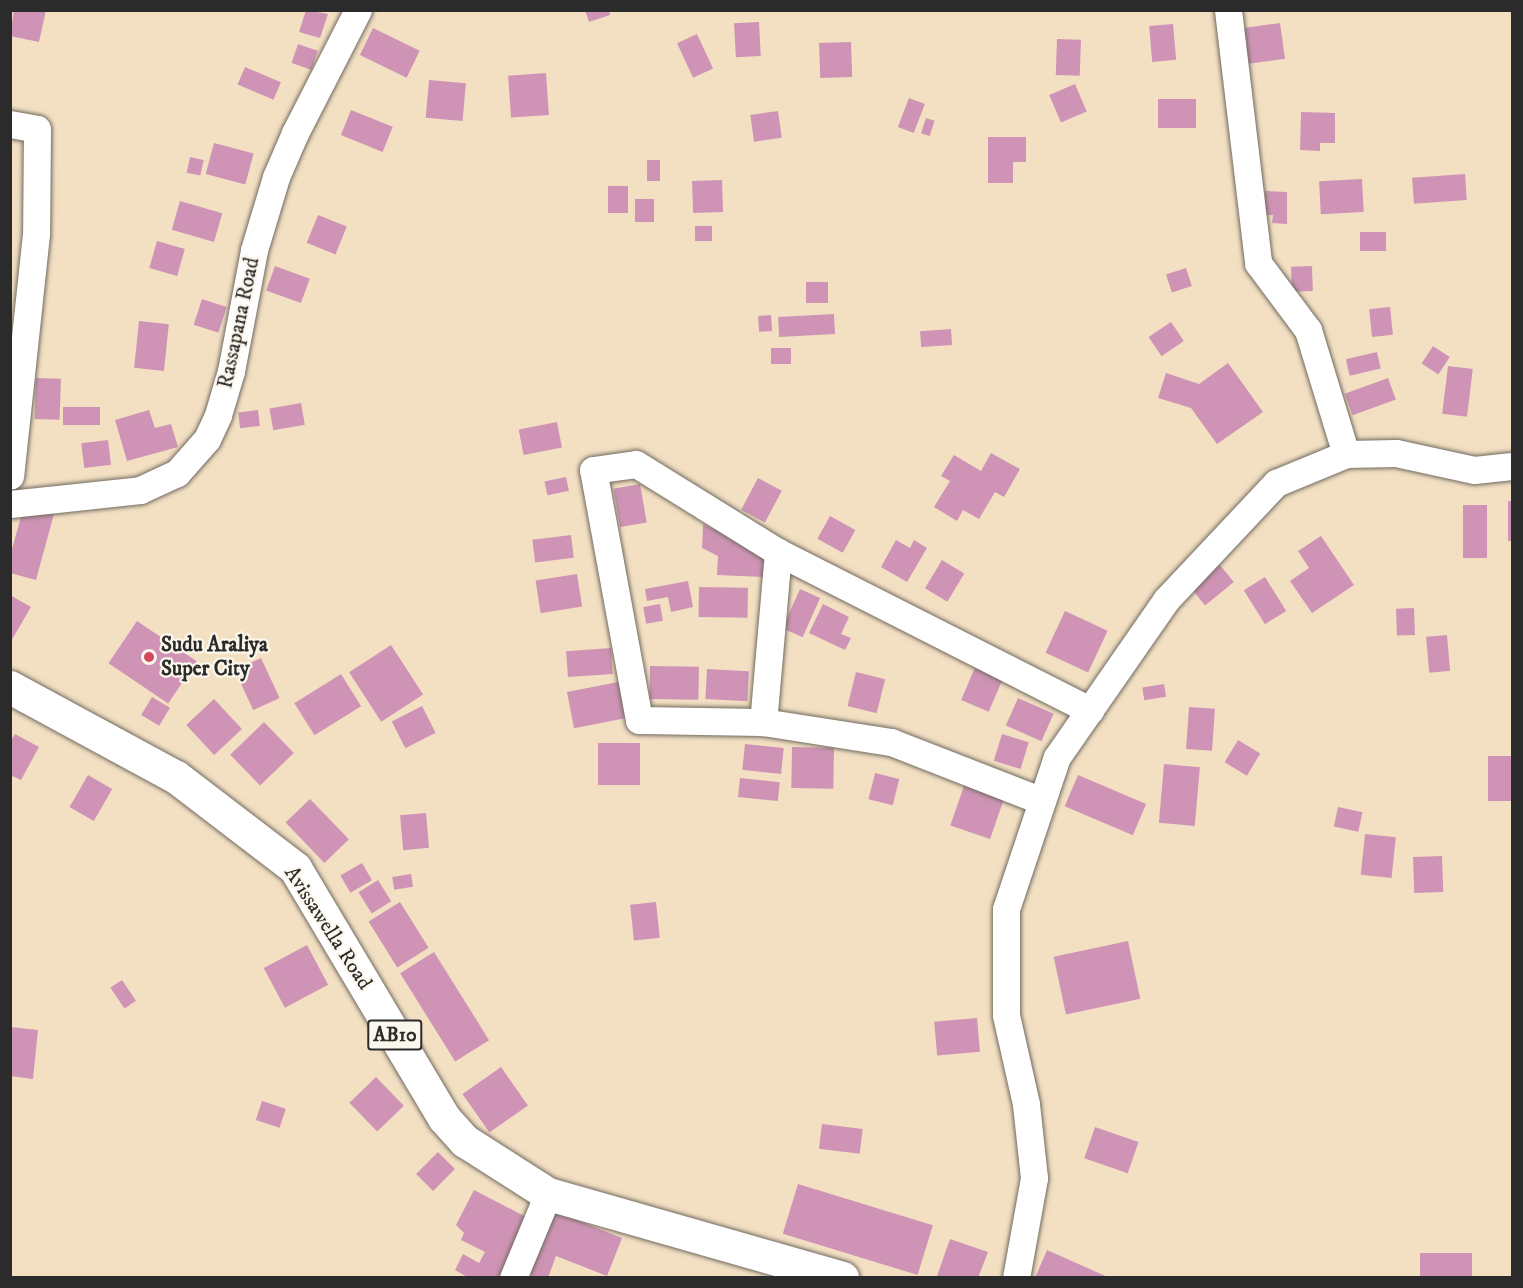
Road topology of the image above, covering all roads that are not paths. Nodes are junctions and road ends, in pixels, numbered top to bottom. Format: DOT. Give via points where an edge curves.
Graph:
graph roads {
  1 [pos="358,10"];
  2 [pos="1228,10"];
  3 [pos="10,124"];
  4 [pos="1346,454"];
  5 [pos="1512,466"];
  6 [pos="10,476"];
  7 [pos="10,504"];
  8 [pos="778,552"];
  9 [pos="10,687"];
  10 [pos="1090,710"];
  11 [pos="763,722"];
  12 [pos="1042,801"];
  13 [pos="549,1194"];
  14 [pos="513,1278"];
  15 [pos="842,1278"];
  16 [pos="1016,1278"];
  1 -- 7 [label="street, Rassapana Road" via="276,177 254,250 231,371 207,439 177,472 140,490"];
  2 -- 4 [label="street" via="1258,263 1308,330"];
  3 -- 6 [label="street" via="37,129 36,234"];
  4 -- 5 [label="street" via="1396,453 1474,470"];
  4 -- 10 [label="street" via="1276,483 1166,600"];
  8 -- 10 [label="street"];
  8 -- 11 [label="street"];
  8 -- 11 [label="street" via="636,464 593,470 639,720"];
  9 -- 13 [label="main road, Avissawella Road / AB10" via="176,777 295,868 444,1118 465,1141"];
  10 -- 12 [label="street" via="1057,757"];
  11 -- 12 [label="street" via="891,742"];
  12 -- 16 [label="street" via="1006,909 1006,1015 1026,1104 1034,1178"];
  13 -- 14 [label="street"];
  13 -- 15 [label="main road, Avissawella Road / AB10"];
}
